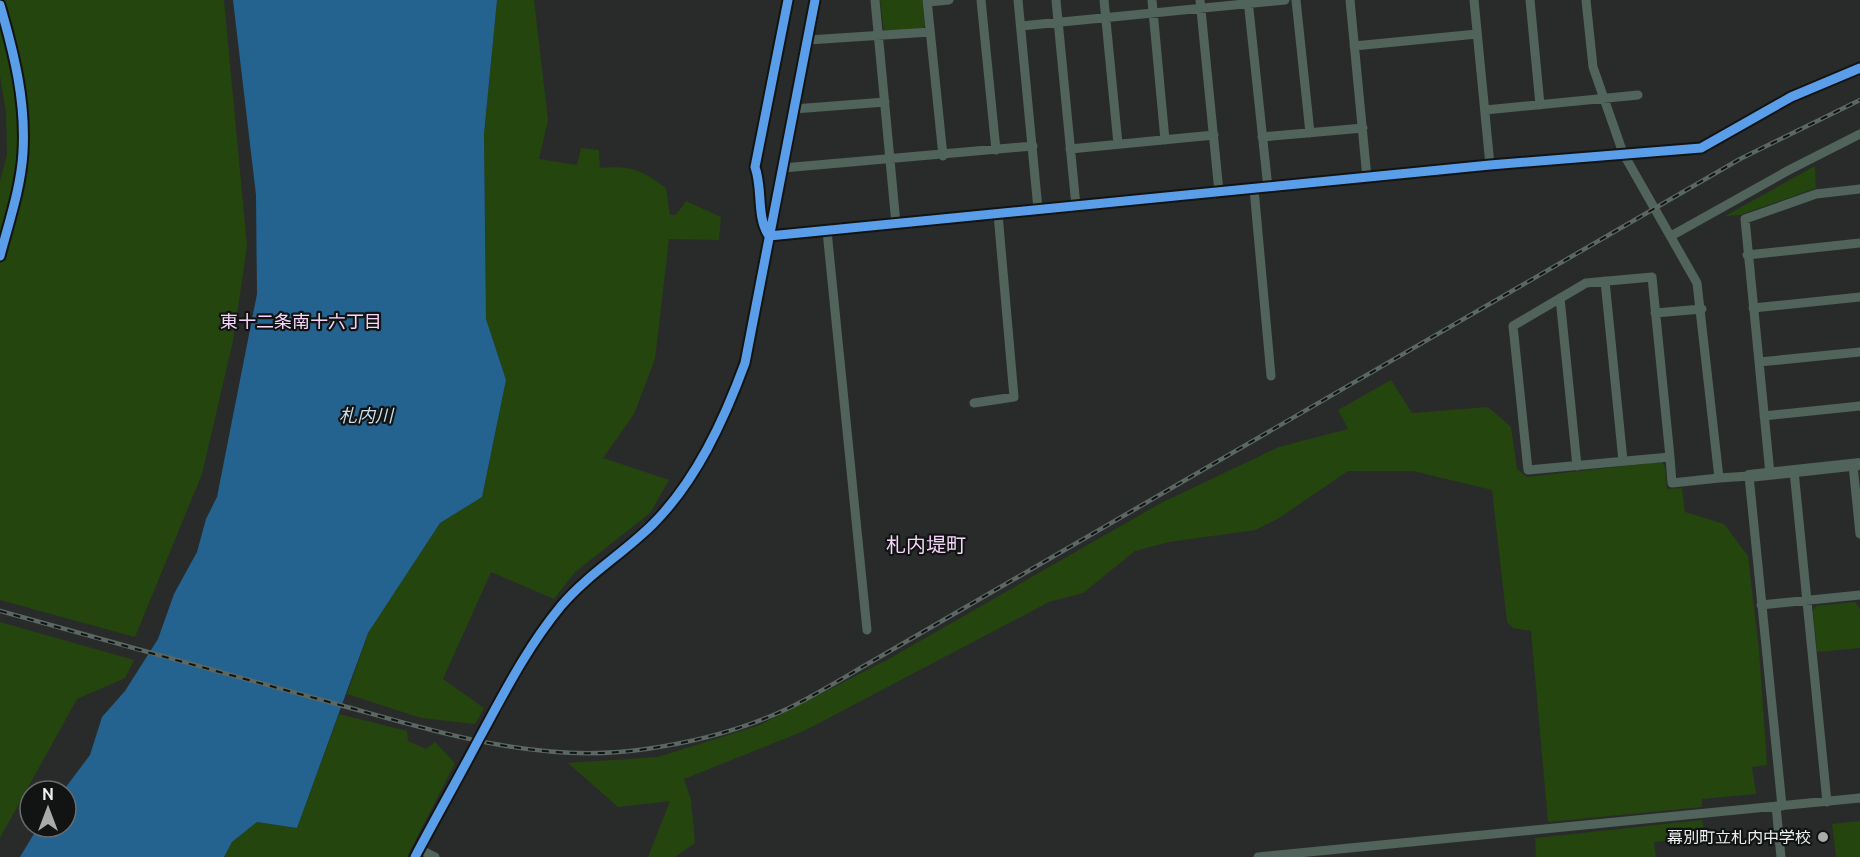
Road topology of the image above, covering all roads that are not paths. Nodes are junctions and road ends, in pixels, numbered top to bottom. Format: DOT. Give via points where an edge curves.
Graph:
graph roads {
  1 [pos="788,0"];
  2 [pos="815,0"];
  3 [pos="875,0"];
  4 [pos="949,0"];
  5 [pos="981,0"];
  6 [pos="1018,0"];
  7 [pos="1056,0"];
  8 [pos="1104,0"];
  9 [pos="1152,0"];
  10 [pos="1285,0"];
  11 [pos="1296,0"];
  12 [pos="1350,0"];
  13 [pos="1474,0"];
  14 [pos="1530,0"];
  15 [pos="1586,0"];
  16 [pos="928,1"];
  17 [pos="1249,2"];
  18 [pos="1201,4"];
  19 [pos="0,5"];
  20 [pos="1154,13"];
  21 [pos="1106,18"];
  22 [pos="1058,22"];
  23 [pos="1021,26"];
  24 [pos="930,32"];
  25 [pos="1477,34"];
  26 [pos="878,37"];
  27 [pos="808,40"];
  28 [pos="1354,46"];
  29 [pos="1860,68"];
  30 [pos="1638,95"];
  31 [pos="1604,98"];
  32 [pos="885,102"];
  33 [pos="1540,105"];
  34 [pos="794,109"];
  35 [pos="1485,110"];
  36 [pos="1363,128"];
  37 [pos="1310,133"];
  38 [pos="1860,134"];
  39 [pos="1214,135"];
  40 [pos="1262,137"];
  41 [pos="1165,140"];
  42 [pos="1118,144"];
  43 [pos="1033,146"];
  44 [pos="1070,149"];
  45 [pos="996,150"];
  46 [pos="1623,153"];
  47 [pos="943,156"];
  48 [pos="890,161"];
  49 [pos="1490,165"];
  50 [pos="783,168"];
  51 [pos="1367,178"];
  52 [pos="1268,188"];
  53 [pos="1254,189"];
  54 [pos="1860,189"];
  55 [pos="1219,192"];
  56 [pos="1076,206"];
  57 [pos="1038,209"];
  58 [pos="998,214"];
  59 [pos="896,224"];
  60 [pos="827,231"];
  61 [pos="769,236"];
  62 [pos="1671,236"];
  63 [pos="1860,243"];
  64 [pos="1747,255"];
  65 [pos="0,256"];
  66 [pos="1605,281"];
  67 [pos="1860,297"];
  68 [pos="1560,298"];
  69 [pos="1753,308"];
  70 [pos="1702,309"];
  71 [pos="1655,313"];
  72 [pos="1860,352"];
  73 [pos="1759,362"];
  74 [pos="1270,376"];
  75 [pos="974,403"];
  76 [pos="1860,406"];
  77 [pos="1764,416"];
  78 [pos="1670,457"];
  79 [pos="1623,461"];
  80 [pos="1857,465"];
  81 [pos="1577,466"];
  82 [pos="1794,471"];
  83 [pos="1770,474"];
  84 [pos="1749,476"];
  85 [pos="1719,478"];
  86 [pos="1860,534"];
  87 [pos="1860,595"];
  88 [pos="1807,600"];
  89 [pos="1761,605"];
  90 [pos="867,630"];
  91 [pos="1860,798"];
  92 [pos="1827,802"];
  93 [pos="1779,806"];
  94 [pos="417,853"];
  95 [pos="435,857"];
  96 [pos="1258,857"];
  97 [pos="1781,857"];
  1 -- 61 [label="street" via="755,167 760,180 763,228"];
  2 -- 27 [label="street"];
  3 -- 26 [label="street"];
  4 -- 16 [label="street"];
  5 -- 45 [label="street"];
  6 -- 23 [label="street"];
  7 -- 22 [label="street"];
  8 -- 21 [label="street"];
  9 -- 20 [label="street"];
  10 -- 17 [label="street"];
  11 -- 37 [label="street"];
  12 -- 28 [label="street"];
  13 -- 25 [label="street"];
  14 -- 33 [label="street"];
  15 -- 31 [label="street" via="1593,67"];
  16 -- 24 [label="street"];
  17 -- 18 [label="street"];
  17 -- 40 [label="street"];
  18 -- 20 [label="street"];
  18 -- 39 [label="street"];
  19 -- 65 [label="street" via="16,64 23,142 18,185"];
  20 -- 21 [label="street"];
  20 -- 41 [label="street"];
  21 -- 22 [label="street"];
  21 -- 42 [label="street"];
  22 -- 23 [label="street"];
  22 -- 44 [label="street"];
  23 -- 43 [label="street"];
  24 -- 26 [label="street"];
  24 -- 47 [label="street"];
  25 -- 28 [label="street"];
  25 -- 35 [label="street"];
  26 -- 27 [label="street"];
  26 -- 32 [label="street"];
  27 -- 34 [label="street"];
  28 -- 36 [label="street"];
  29 -- 46 [label="street" via="1791,97 1701,147"];
  30 -- 31 [label="street"];
  31 -- 33 [label="street"];
  31 -- 46 [label="street"];
  32 -- 34 [label="street"];
  32 -- 48 [label="street"];
  33 -- 35 [label="street"];
  34 -- 50 [label="street"];
  35 -- 49 [label="street"];
  36 -- 37 [label="street"];
  36 -- 51 [label="street"];
  37 -- 40 [label="street"];
  38 -- 62 [label="street"];
  39 -- 41 [label="street"];
  39 -- 55 [label="street"];
  40 -- 52 [label="street"];
  41 -- 42 [label="street"];
  42 -- 44 [label="street"];
  43 -- 45 [label="street"];
  43 -- 57 [label="street"];
  44 -- 56 [label="street"];
  45 -- 47 [label="street"];
  46 -- 49 [label="street"];
  46 -- 62 [label="street"];
  47 -- 48 [label="street"];
  48 -- 50 [label="street"];
  48 -- 59 [label="street"];
  49 -- 51 [label="street"];
  50 -- 61 [label="street"];
  51 -- 52 [label="street"];
  52 -- 53 [label="street"];
  53 -- 55 [label="street"];
  53 -- 74 [label="street"];
  54 -- 64 [label="street" via="1816,194 1745,219"];
  55 -- 56 [label="street"];
  56 -- 57 [label="street"];
  57 -- 58 [label="street"];
  58 -- 59 [label="street"];
  58 -- 75 [label="street" via="1014,397"];
  59 -- 60 [label="street"];
  60 -- 61 [label="street"];
  60 -- 90 [label="street"];
  61 -- 94 [label="street" via="745,363 710,442 664,513 587,579 528,648"];
  62 -- 70 [label="street" via="1695,276"];
  63 -- 64 [label="street"];
  64 -- 69 [label="street"];
  66 -- 68 [label="street" via="1586,283"];
  66 -- 71 [label="street" via="1652,277"];
  66 -- 79 [label="street"];
  67 -- 69 [label="street"];
  68 -- 81 [label="street"];
  68 -- 81 [label="street" via="1514,326 1528,470"];
  69 -- 73 [label="street"];
  70 -- 71 [label="street"];
  70 -- 85 [label="street"];
  71 -- 78 [label="street"];
  72 -- 73 [label="street"];
  73 -- 77 [label="street"];
  76 -- 77 [label="street"];
  77 -- 83 [label="street"];
  78 -- 79 [label="street"];
  78 -- 85 [label="street" via="1672,483"];
  79 -- 81 [label="street"];
  80 -- 82 [label="street"];
  80 -- 86 [label="street"];
  82 -- 83 [label="street"];
  82 -- 88 [label="street"];
  83 -- 84 [label="street"];
  84 -- 85 [label="street"];
  84 -- 89 [label="street"];
  87 -- 88 [label="street"];
  88 -- 89 [label="street"];
  88 -- 92 [label="street"];
  89 -- 93 [label="street"];
  91 -- 92 [label="street"];
  92 -- 93 [label="street"];
  93 -- 96 [label="street"];
  93 -- 97 [label="street"];
  94 -- 95 [label="street"];
}
